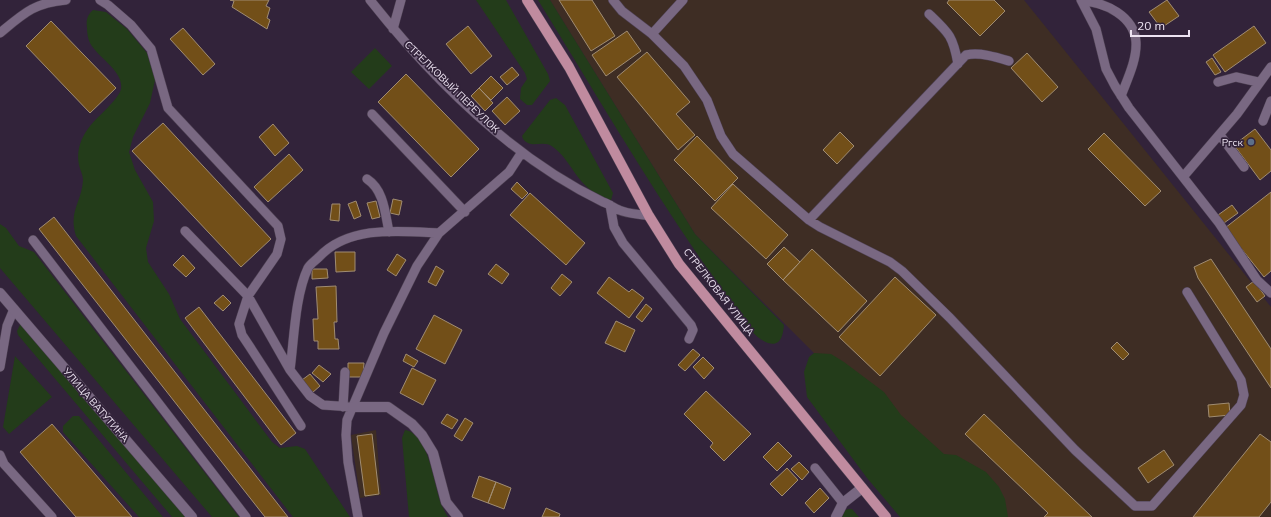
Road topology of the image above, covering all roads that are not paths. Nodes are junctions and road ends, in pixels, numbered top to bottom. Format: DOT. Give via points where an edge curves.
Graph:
graph roads {
  1 [pos="66,0"];
  2 [pos="100,0"];
  3 [pos="370,0"];
  4 [pos="401,0"];
  5 [pos="527,0"];
  6 [pos="613,0"];
  7 [pos="683,0"];
  8 [pos="1082,0"];
  9 [pos="929,14"];
  10 [pos="393,29"];
  11 [pos="0,34"];
  12 [pos="652,34"];
  13 [pos="1009,61"];
  14 [pos="958,64"];
  15 [pos="1271,67"];
  16 [pos="1218,82"];
  17 [pos="1258,82"];
  18 [pos="1121,96"];
  19 [pos="1271,101"];
  20 [pos="372,114"];
  21 [pos="1263,121"];
  22 [pos="1220,135"];
  23 [pos="522,152"];
  24 [pos="1244,167"];
  25 [pos="1183,177"];
  26 [pos="367,179"];
  27 [pos="610,205"];
  28 [pos="465,212"];
  29 [pos="649,216"];
  30 [pos="809,220"];
  31 [pos="184,232"];
  32 [pos="389,232"];
  33 [pos="440,233"];
  34 [pos="33,240"];
  35 [pos="1187,292"];
  36 [pos="0,293"];
  37 [pos="1271,293"];
  38 [pos="248,296"];
  39 [pos="14,309"];
  40 [pos="689,339"];
  41 [pos="0,366"];
  42 [pos="290,370"];
  43 [pos="345,372"];
  44 [pos="348,407"];
  45 [pos="301,426"];
  46 [pos="0,455"];
  47 [pos="815,468"];
  48 [pos="862,488"];
  49 [pos="843,503"];
  50 [pos="1143,507"];
  51 [pos="52,517"];
  52 [pos="192,517"];
  53 [pos="246,517"];
  54 [pos="358,517"];
  55 [pos="458,517"];
  56 [pos="836,517"];
  57 [pos="886,517"];
  58 [pos="1143,517"];
  1 -- 11 [label="lane" via="46,2 32,9"];
  2 -- 38 [label="lane" via="131,25 151,49 168,108 278,226 281,239 277,254"];
  3 -- 10 [label="lane, СТРЕЛКОВЫЙ ПЕРЕУЛОК"];
  4 -- 10 [label="lane"];
  5 -- 29 [label="main road, СТРЕЛКОВАЯ УЛИЦА" via="569,67"];
  6 -- 12 [label="lane"];
  7 -- 12 [label="lane"];
  8 -- 18 [label="lane" via="1096,29 1106,69"];
  8 -- 18 [label="lane" via="1098,2 1116,11 1134,33 1135,54"];
  9 -- 14 [label="lane" via="949,34 954,43"];
  10 -- 23 [label="lane, СТРЕЛКОВЫЙ ПЕРЕУЛОК" via="491,128"];
  12 -- 30 [label="lane" via="684,66 698,85 707,100 721,136 733,154"];
  13 -- 14 [label="lane" via="973,53 966,55"];
  14 -- 30 [label="lane"];
  15 -- 17 [label="lane"];
  16 -- 17 [label="lane" via="1236,77"];
  17 -- 22 [label="lane"];
  18 -- 25 [label="lane"];
  19 -- 21 [label="lane"];
  20 -- 28 [label="lane"];
  22 -- 24 [label="lane"];
  22 -- 25 [label="lane"];
  23 -- 27 [label="lane, СТРЕЛКОВЫЙ ПЕРЕУЛОК" via="564,181"];
  23 -- 28 [label="lane" via="509,172"];
  25 -- 37 [label="lane" via="1257,280"];
  26 -- 32 [label="lane" via="380,192"];
  27 -- 29 [label="lane, СТРЕЛКОВЫЙ ПЕРЕУЛОК" via="619,210"];
  27 -- 40 [label="lane" via="611,218 619,236 694,330"];
  28 -- 33 [label="lane"];
  29 -- 48 [label="main road, СТРЕЛКОВАЯ УЛИЦА" via="679,264"];
  30 -- 50 [label="lane" via="820,228 890,262 902,272 950,318 1075,450 1135,506"];
  31 -- 38 [label="lane"];
  32 -- 33 [label="lane"];
  32 -- 42 [label="lane" via="362,233 339,242 324,252 309,268 298,302"];
  33 -- 44 [label="lane" via="417,266"];
  34 -- 53 [label="lane"];
  35 -- 50 [label="lane" via="1241,380 1244,395 1241,405 1152,506"];
  36 -- 39 [label="street, УЛИЦА ВАТУТИНА"];
  38 -- 42 [label="lane"];
  38 -- 45 [label="lane" via="239,324 242,335"];
  39 -- 41 [label="lane" via="7,326"];
  39 -- 52 [label="street, УЛИЦА ВАТУТИНА"];
  42 -- 44 [label="lane" via="310,396 323,405"];
  43 -- 44 [label="lane"];
  44 -- 54 [label="lane" via="348,462"];
  44 -- 55 [label="street" via="388,407 412,424 433,453 446,502"];
  46 -- 51 [label="lane" via="4,464"];
  47 -- 49 [label="lane"];
  48 -- 49 [label="street"];
  48 -- 57 [label="main road, СТРЕЛКОВАЯ УЛИЦА"];
  49 -- 56 [label="street"];
  50 -- 58 [label="lane"];
}
